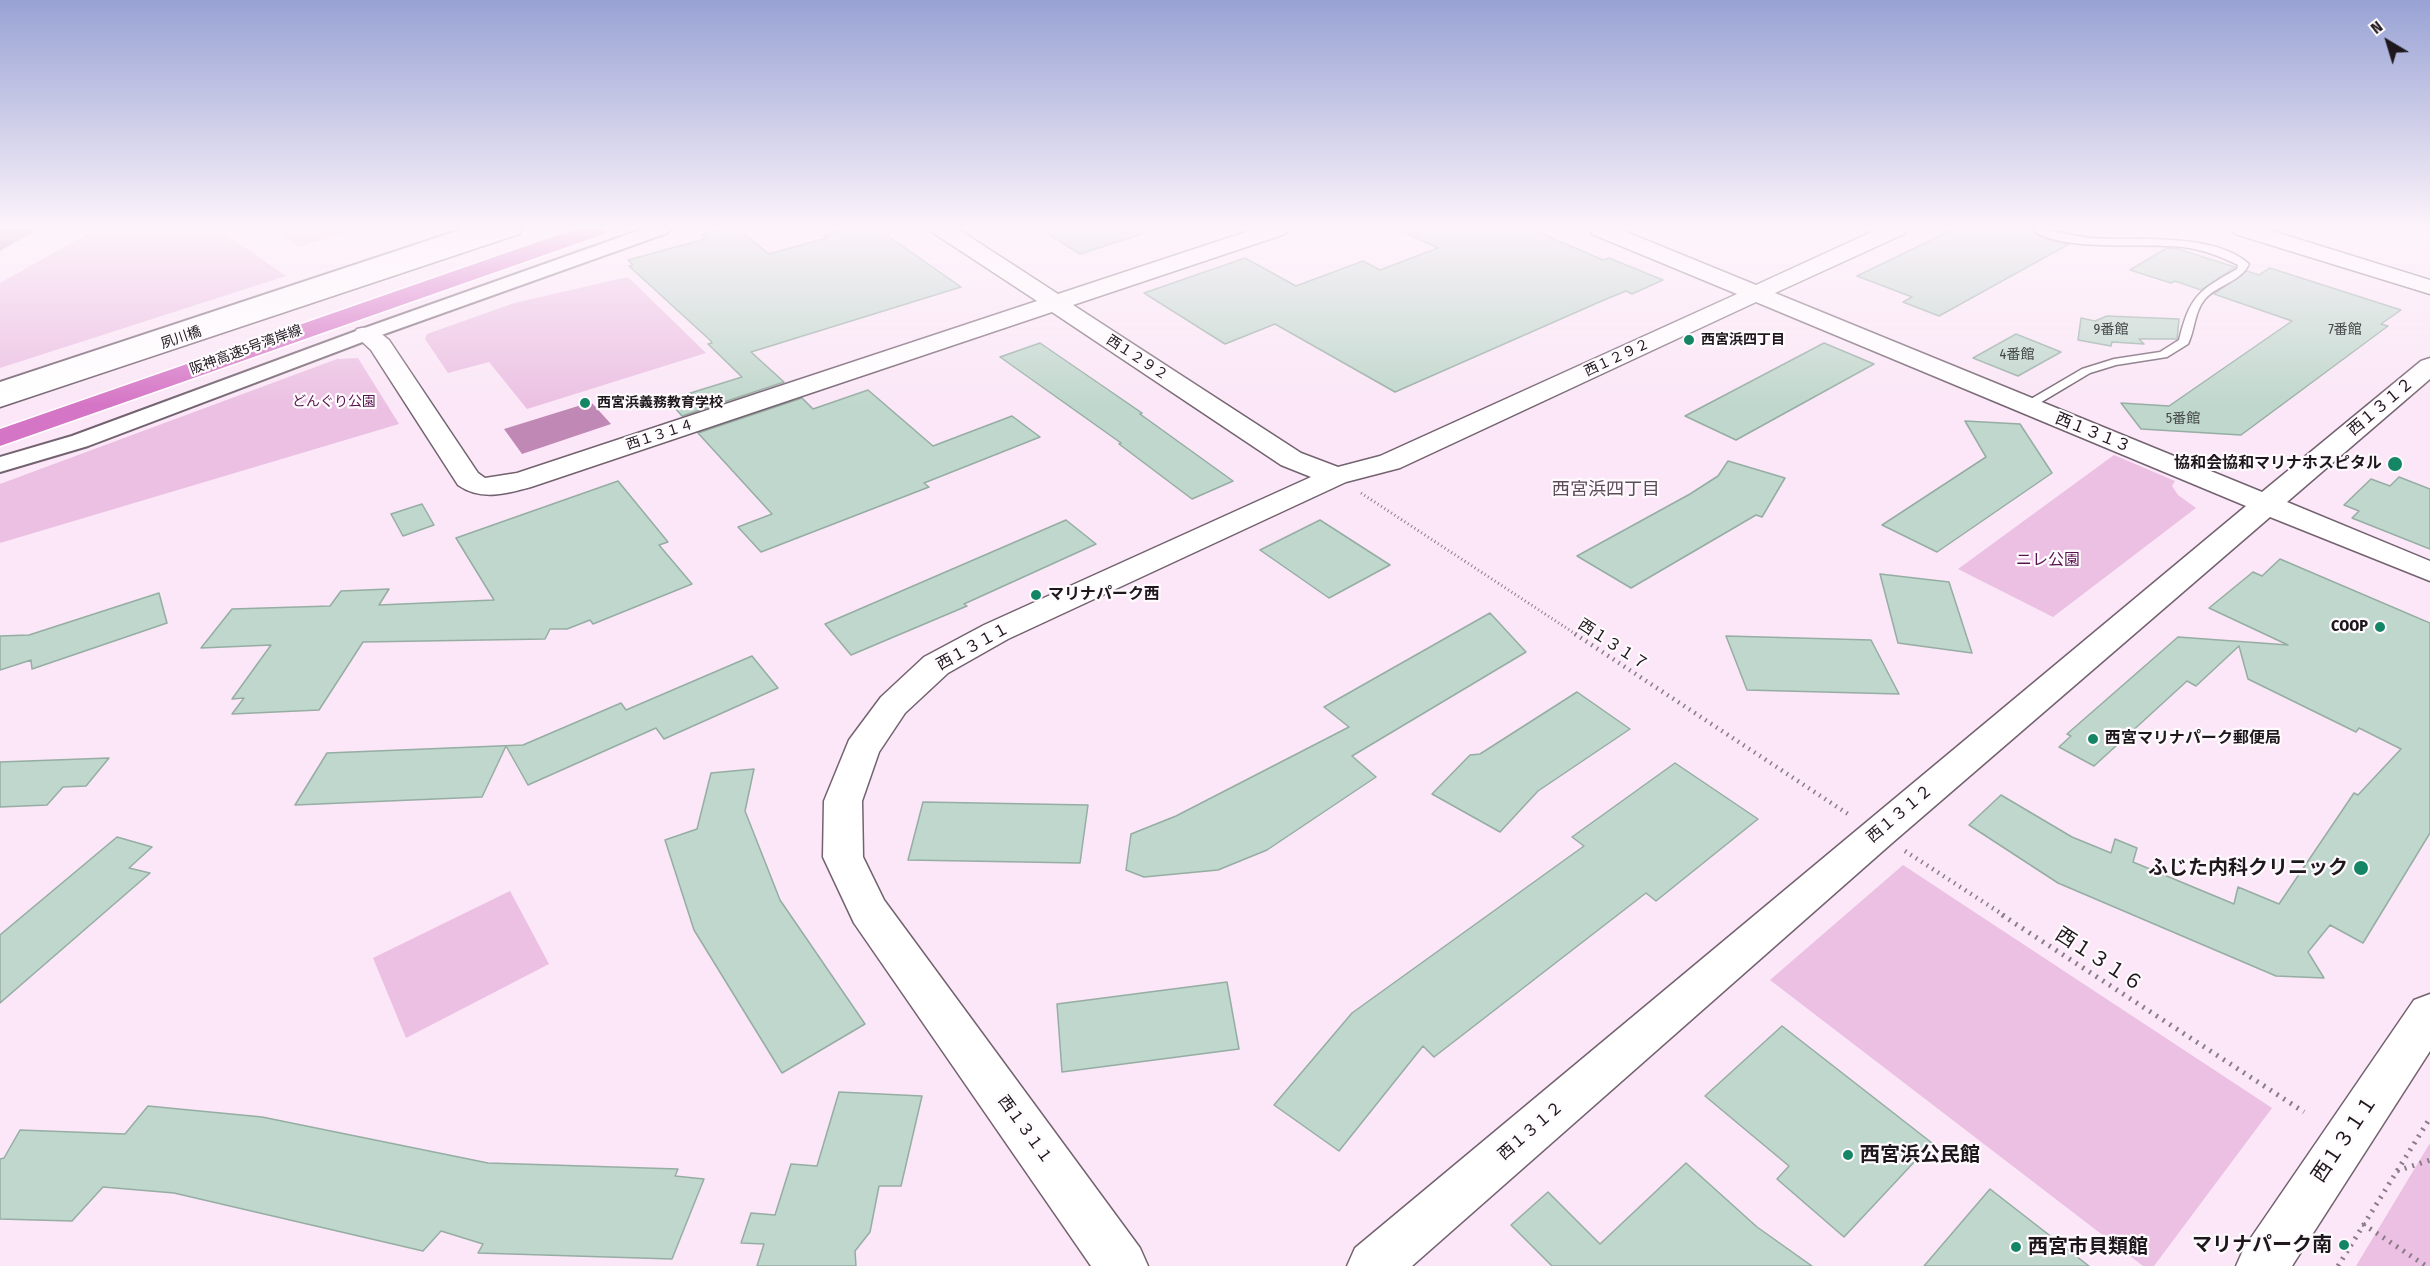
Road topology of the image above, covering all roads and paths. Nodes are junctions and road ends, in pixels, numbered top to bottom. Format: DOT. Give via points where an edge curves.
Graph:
graph roads {
  1 [pos="303,288"];
  2 [pos="329,288"];
  3 [pos="372,288"];
  4 [pos="425,288"];
  5 [pos="495,288"];
  6 [pos="1047,288"];
  7 [pos="1052,288"];
  8 [pos="1099,288"];
  9 [pos="2212,288"];
  10 [pos="1745,289"];
  11 [pos="1066,299"];
  12 [pos="366,334"];
  13 [pos="2430,366"];
  14 [pos="0,388"];
  15 [pos="0,399"];
  16 [pos="2028,406"];
  17 [pos="0,417"];
  18 [pos="0,438"];
  19 [pos="0,465"];
  20 [pos="1336,476"];
  21 [pos="2267,504"];
  22 [pos="2430,572"];
  23 [pos="1878,834"];
  24 [pos="2430,1013"];
  25 [pos="2304,1112"];
  26 [pos="2430,1118"];
  27 [pos="2430,1160"];
  28 [pos="2396,1171"];
  29 [pos="2363,1224"];
  30 [pos="1122,1266"];
  31 [pos="1373,1266"];
  32 [pos="2262,1266"];
  33 [pos="2338,1266"];
  34 [pos="2426,1266"];
  1 -- 14 [label="street"];
  2 -- 15 [label="street, 夙川橋"];
  3 -- 17 [label="highway, 阪神高速5号湾岸線"];
  4 -- 18 [label="highway, 阪神高速5号湾岸線"];
  5 -- 12 [label="street"];
  6 -- 11 [label="street, 西１２９２"];
  7 -- 11 [label="street, 西１２９２"];
  8 -- 11 [label="street, 西１３１４"];
  9 -- 16 [label="lane" via="2200,295 2191,311 2184,342 2163,355 2114,362 2086,371"];
  10 -- 16 [label="street, 西１３１３"];
  10 -- 20 [label="street, 西１２９２" via="1390,462"];
  11 -- 12 [label="street, 西１３１４" via="521,481 480,487 468,479 380,345"];
  11 -- 20 [label="street, 西１２９２" via="1291,459"];
  12 -- 19 [label="street" via="80,441"];
  13 -- 21 [label="street, 西１３１２"];
  16 -- 21 [label="street, 西１３１３"];
  20 -- 23 [label="path, 西１３１７"];
  20 -- 30 [label="street, 西１３１１" via="996,632 936,665 893,705 862,749 843,801 843,857 868,911"];
  21 -- 22 [label="street, 西１３１３"];
  21 -- 23 [label="street, 西１３１２"];
  23 -- 25 [label="path, 西１３１６"];
  23 -- 31 [label="street, 西１３１２"];
  24 -- 32 [label="street, 西１３１１"];
  26 -- 28 [label="path"];
  27 -- 28 [label="path"];
  28 -- 29 [label="path"];
  29 -- 33 [label="path"];
  29 -- 34 [label="path"];
}
